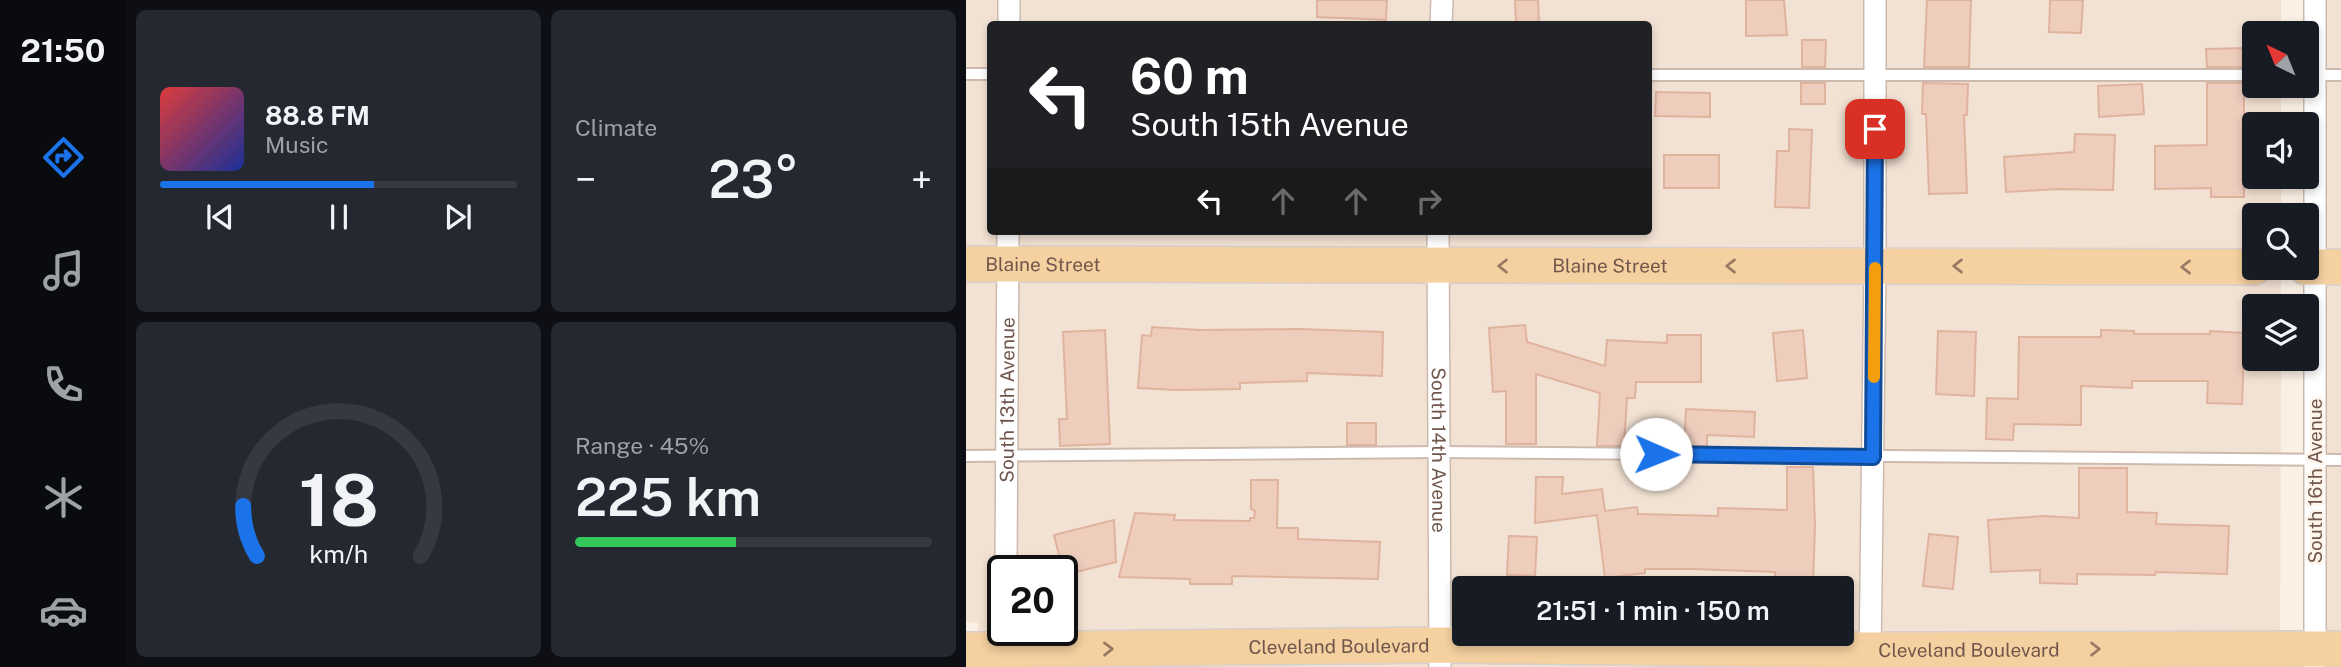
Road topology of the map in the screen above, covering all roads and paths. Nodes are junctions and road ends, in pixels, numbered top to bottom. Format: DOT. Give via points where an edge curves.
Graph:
graph roads {
  1 [pos="1009,0"];
  2 [pos="1441,0"];
  3 [pos="1875,0"];
  4 [pos="2315,0"];
  5 [pos="1009,21"];
  6 [pos="1441,21"];
  7 [pos="2314,21"];
  8 [pos="966,74"];
  9 [pos="987,74"];
  10 [pos="1875,74"];
  11 [pos="1652,75"];
  12 [pos="2242,75"];
  13 [pos="2319,75"];
  14 [pos="2341,75"];
  15 [pos="2312,98"];
  16 [pos="1438,235"];
  17 [pos="1008,247"];
  18 [pos="966,264"];
  19 [pos="1438,266"];
  20 [pos="1875,266"];
  21 [pos="2242,267"];
  22 [pos="2321,267"];
  23 [pos="1439,452"];
  24 [pos="966,456"];
  25 [pos="1006,456"];
  26 [pos="1873,457"];
  27 [pos="2315,460"];
  28 [pos="2341,460"];
  29 [pos="1006,555"];
  30 [pos="1005,649"];
  31 [pos="966,650"];
  32 [pos="2324,655"];
  33 [pos="1441,656"];
  34 [pos="1870,658"];
  1 -- 5 [label="street"];
  2 -- 6 [label="street"];
  3 -- 10 [label="street"];
  4 -- 7 [label="street, South 16th Avenue"];
  8 -- 9 [label="lane"];
  10 -- 11 [label="lane"];
  10 -- 12 [label="lane"];
  10 -- 20 [label="street"];
  13 -- 14 [label="lane"];
  15 -- 22 [label="street, South 16th Avenue"];
  16 -- 19 [label="street, South 14th Avenue"];
  17 -- 18 [label="main road, Blaine Street"];
  17 -- 19 [label="main road, Blaine Street"];
  17 -- 25 [label="street, South 13th Avenue"];
  20 -- 19 [label="main road, Blaine Street, one-way"];
  19 -- 23 [label="street, South 14th Avenue"];
  21 -- 20 [label="main road, Blaine Street, one-way"];
  20 -- 26 [label="street"];
  22 -- 27 [label="street, South 16th Avenue"];
  23 -- 25 [label="lane"];
  23 -- 26 [label="lane"];
  23 -- 33 [label="street, South 14th Avenue"];
  24 -- 25 [label="lane"];
  25 -- 29 [label="street, South 13th Avenue"];
  26 -- 27 [label="lane"];
  26 -- 34 [label="street"];
  27 -- 28 [label="lane"];
  27 -- 32 [label="street, South 16th Avenue"];
  30 -- 31 [label="main road, Cleveland Boulevard"];
  30 -- 33 [label="main road, Cleveland Boulevard, one-way"];
  34 -- 32 [label="main road, Cleveland Boulevard, one-way"];
  33 -- 34 [label="main road, Cleveland Boulevard"];
}
